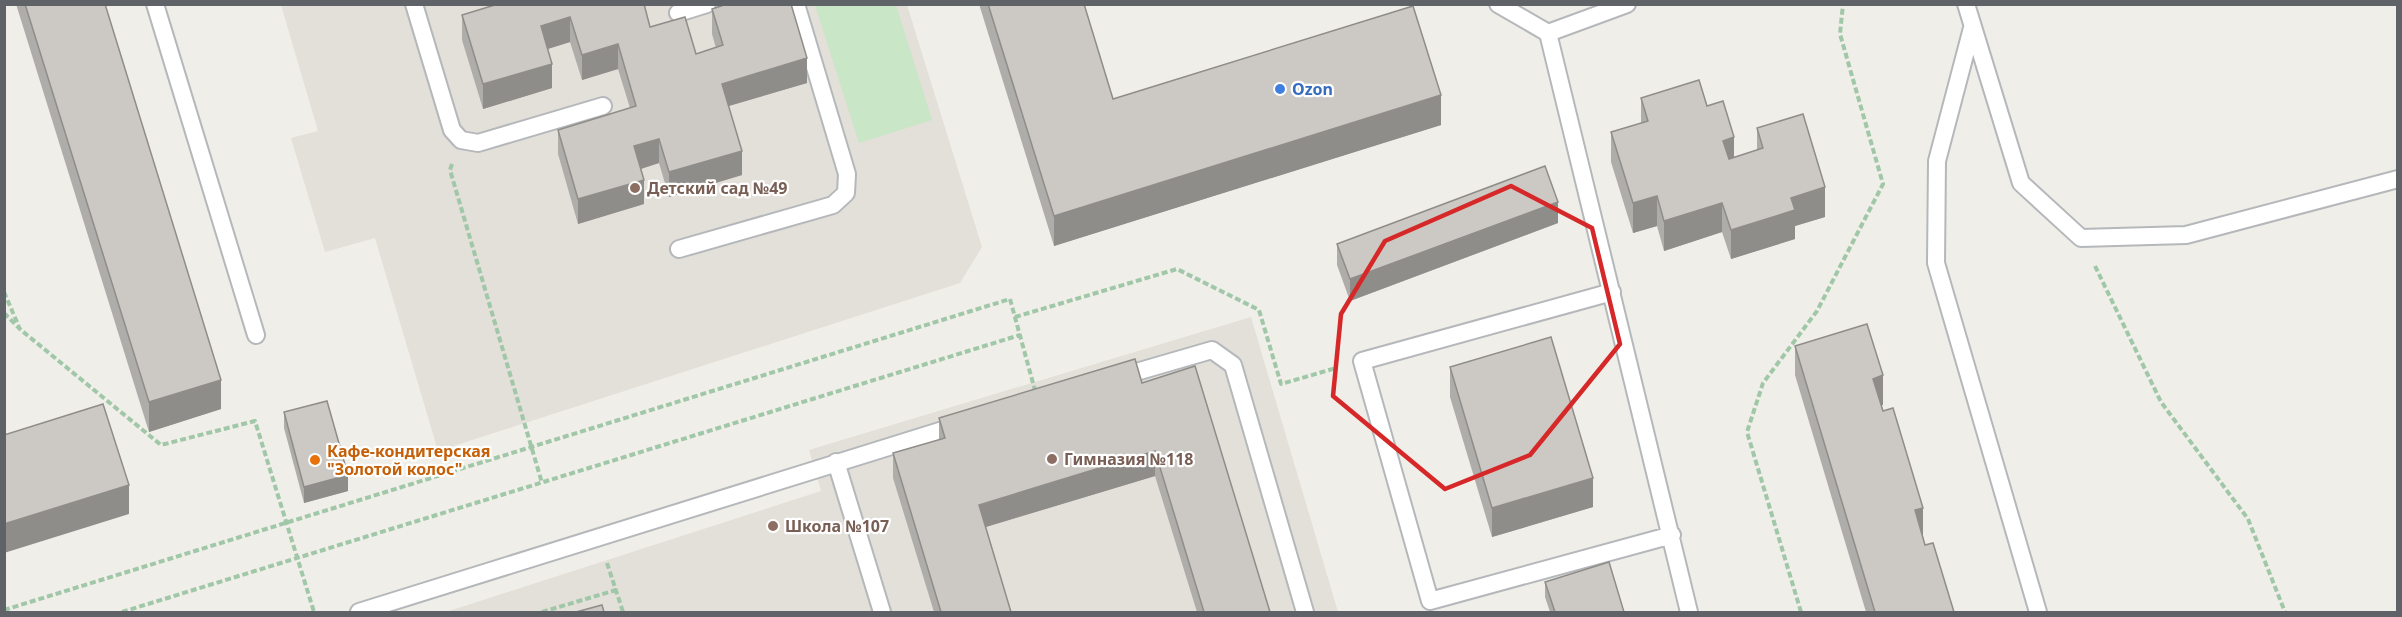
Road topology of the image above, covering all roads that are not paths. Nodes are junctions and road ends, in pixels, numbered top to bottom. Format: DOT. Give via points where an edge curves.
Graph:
graph roads {
  1 [pos="155,4"];
  2 [pos="414,4"];
  3 [pos="707,4"];
  4 [pos="796,4"];
  5 [pos="1497,4"];
  6 [pos="1627,4"];
  7 [pos="1966,4"];
  8 [pos="678,14"];
  9 [pos="1972,28"];
  10 [pos="1548,33"];
  11 [pos="603,106"];
  12 [pos="2397,179"];
  13 [pos="679,249"];
  14 [pos="1612,292"];
  15 [pos="256,335"];
  16 [pos="1103,382"];
  17 [pos="971,422"];
  18 [pos="836,462"];
  19 [pos="1672,535"];
  20 [pos="1432,607"];
  21 [pos="359,612"];
  22 [pos="882,612"];
  23 [pos="1305,612"];
  24 [pos="1689,612"];
  25 [pos="2038,612"];
  1 -- 15 [label="lane"];
  2 -- 11 [label="lane" via="452,130 461,140 478,143"];
  3 -- 8 [label="lane"];
  4 -- 13 [label="lane" via="847,174 846,193 833,205"];
  5 -- 10 [label="lane"];
  6 -- 10 [label="lane"];
  7 -- 9 [label="lane"];
  9 -- 12 [label="lane" via="2021,183 2081,238 2186,235"];
  9 -- 25 [label="lane" via="1937,161 1936,263"];
  10 -- 14 [label="lane"];
  14 -- 19 [label="lane"];
  14 -- 20 [label="lane" via="1362,361"];
  16 -- 23 [label="lane" via="1212,350 1233,365"];
  17 -- 18 [label="lane"];
  18 -- 21 [label="lane"];
  18 -- 22 [label="lane"];
  19 -- 20 [label="lane"];
  19 -- 24 [label="lane"];
}
